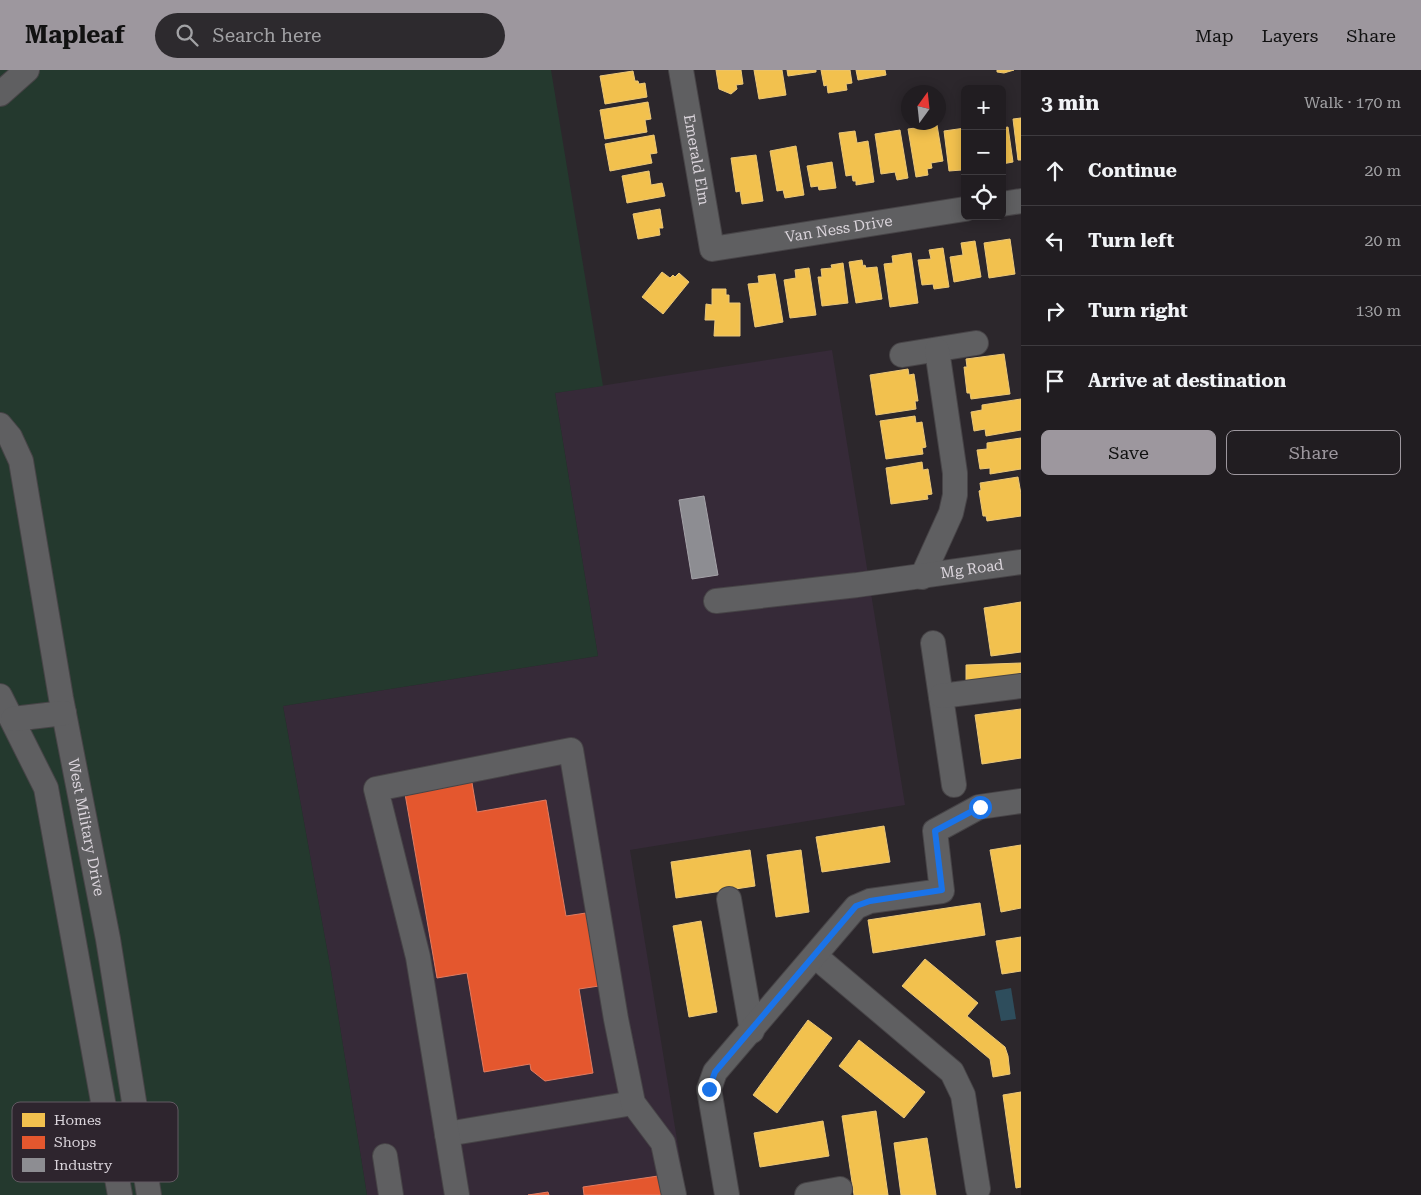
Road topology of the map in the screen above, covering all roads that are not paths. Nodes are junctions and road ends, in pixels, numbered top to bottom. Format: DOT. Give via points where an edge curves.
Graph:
graph roads {
  1 [pos="27,70"];
  2 [pos="681,70"];
  3 [pos="0,94"];
  4 [pos="1021,201"];
  5 [pos="1006,203"];
  6 [pos="961,210"];
  7 [pos="712,249"];
  8 [pos="976,343"];
  9 [pos="938,350"];
  10 [pos="902,355"];
  11 [pos="0,425"];
  12 [pos="10,460"];
  13 [pos="1021,562"];
  14 [pos="922,577"];
  15 [pos="716,601"];
  16 [pos="933,643"];
  17 [pos="1021,686"];
  18 [pos="0,696"];
  19 [pos="941,696"];
  20 [pos="64,713"];
  21 [pos="13,720"];
  22 [pos="954,785"];
  23 [pos="1021,801"];
  24 [pos="729,899"];
  25 [pos="108,939"];
  26 [pos="75,944"];
  27 [pos="815,956"];
  28 [pos="752,1030"];
  29 [pos="103,1102"];
  30 [pos="134,1102"];
  31 [pos="633,1103"];
  32 [pos="447,1134"];
  33 [pos="385,1156"];
  34 [pos="118,1182"];
  35 [pos="147,1182"];
  36 [pos="978,1188"];
  37 [pos="840,1189"];
  38 [pos="120,1195"];
  39 [pos="149,1195"];
  40 [pos="391,1195"];
  41 [pos="456,1195"];
  42 [pos="674,1195"];
  43 [pos="727,1195"];
  44 [pos="807,1195"];
  1 -- 3 [label="street"];
  2 -- 7 [label="street, Emerald Elm"];
  4 -- 5 [label="street"];
  6 -- 7 [label="street, Van Ness Drive"];
  8 -- 9 [label="street"];
  9 -- 10 [label="street"];
  9 -- 14 [label="street" via="955,473 955,495 951,513"];
  11 -- 12 [label="street, West Military Drive" via="10,436"];
  12 -- 20 [label="street, West Military Drive"];
  13 -- 14 [label="street, Mg Road"];
  14 -- 15 [label="street, Mg Road"];
  16 -- 19 [label="street"];
  17 -- 19 [label="street"];
  18 -- 21 [label="street"];
  19 -- 22 [label="street"];
  20 -- 21 [label="street"];
  20 -- 25 [label="street, West Military Drive"];
  21 -- 26 [label="street" via="46,788"];
  23 -- 27 [label="street" via="980,807 935,831 942,890 856,906"];
  24 -- 28 [label="street"];
  25 -- 26 [label="street"];
  25 -- 30 [label="street, West Military Drive"];
  26 -- 29 [label="street"];
  27 -- 28 [label="street"];
  27 -- 36 [label="street" via="952,1072 963,1095"];
  28 -- 43 [label="street" via="715,1072 709,1089"];
  31 -- 32 [label="street"];
  31 -- 32 [label="street" via="571,750 376,789 418,957"];
  31 -- 42 [label="street" via="663,1143"];
  32 -- 41 [label="street"];
  33 -- 40 [label="street"];
  34 -- 38 [label="street"];
  35 -- 39 [label="street, West Military Drive"];
  37 -- 44 [label="street"];
}
